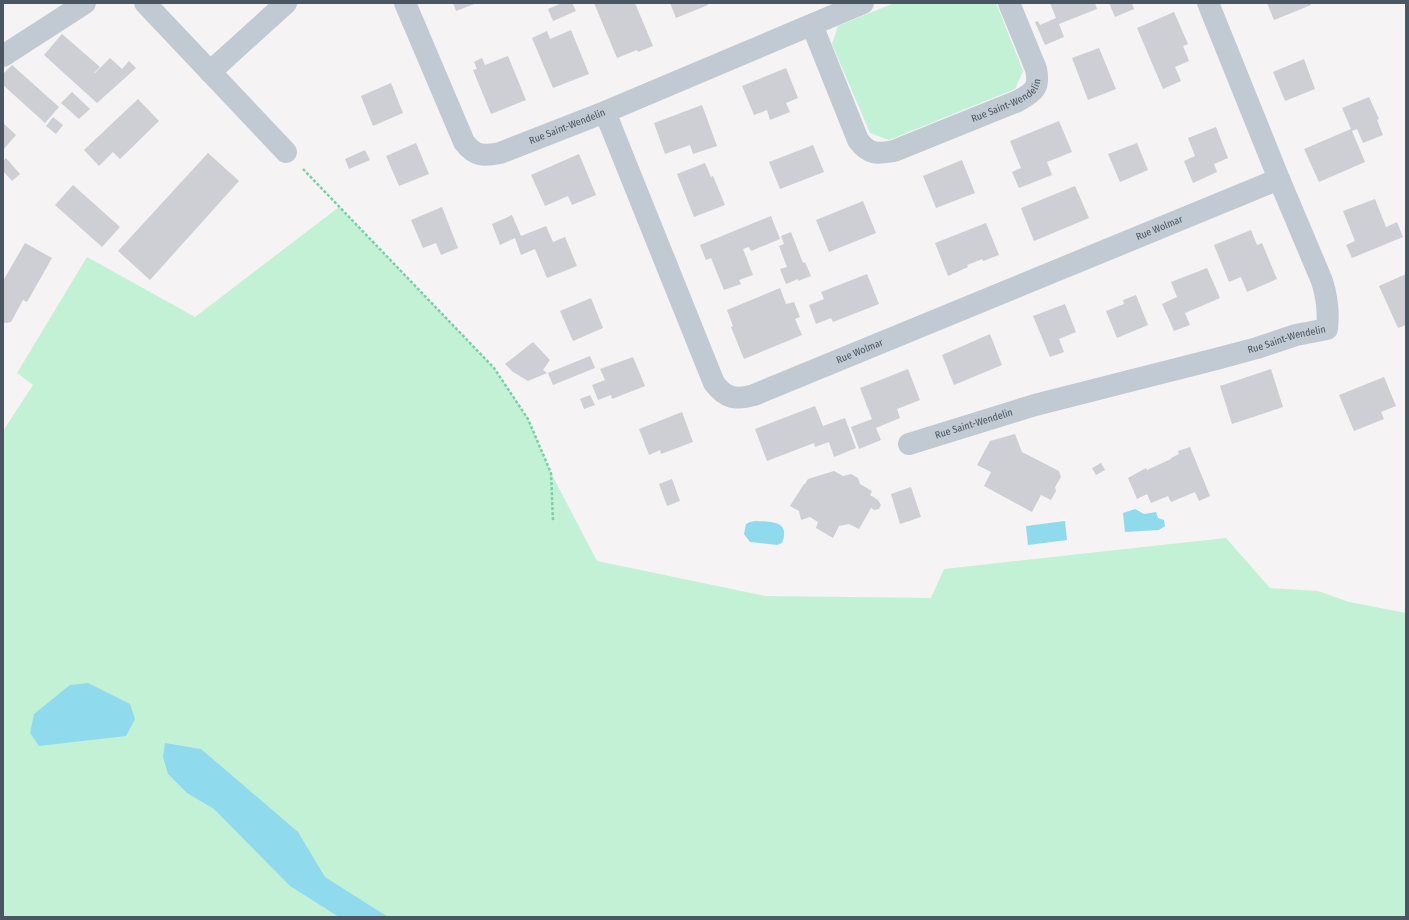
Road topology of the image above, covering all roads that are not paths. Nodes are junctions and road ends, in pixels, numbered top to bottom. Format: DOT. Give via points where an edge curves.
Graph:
graph roads {
  1 [pos="85,3"];
  2 [pos="145,3"];
  3 [pos="286,3"];
  4 [pos="405,3"];
  5 [pos="863,3"];
  6 [pos="1010,3"];
  7 [pos="1208,3"];
  8 [pos="812,25"];
  9 [pos="3,56"];
  10 [pos="210,72"];
  11 [pos="605,112"];
  12 [pos="286,152"];
  13 [pos="1279,179"];
  14 [pos="909,444"];
  1 -- 9 [label="street"];
  2 -- 10 [label="street"];
  3 -- 10 [label="street"];
  4 -- 11 [label="street, Rue Saint-Wendelin" via="464,142 477,154 500,153"];
  5 -- 8 [label="street, Rue Saint-Wendelin"];
  6 -- 8 [label="street, Rue Saint-Wendelin" via="1036,69 1036,88 1031,94 894,151 883,153 872,153 858,140"];
  7 -- 13 [label="street, Rue Saint-Wendelin"];
  8 -- 11 [label="street, Rue Saint-Wendelin"];
  10 -- 12 [label="street"];
  11 -- 13 [label="street, Rue Wolmar" via="714,383 725,395 735,398 754,395"];
  13 -- 14 [label="street, Rue Saint-Wendelin" via="1322,281 1327,298 1327,329 1296,334 1257,348 1042,403"];
}
